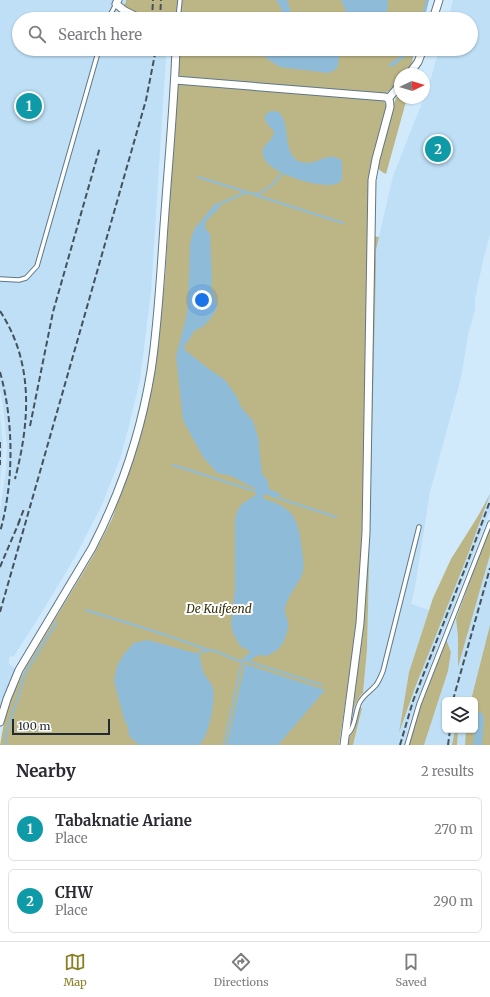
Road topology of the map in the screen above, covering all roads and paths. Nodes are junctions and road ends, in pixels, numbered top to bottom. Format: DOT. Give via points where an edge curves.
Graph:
graph roads {
  1 [pos="180,0"];
  2 [pos="439,0"];
  3 [pos="117,2"];
  4 [pos="112,12"];
  5 [pos="127,12"];
  6 [pos="179,12"];
  7 [pos="435,12"];
  8 [pos="97,56"];
  9 [pos="176,56"];
  10 [pos="420,56"];
  11 [pos="414,68"];
  12 [pos="175,80"];
  13 [pos="394,92"];
  14 [pos="388,99"];
  15 [pos="0,280"];
  16 [pos="490,523"];
  17 [pos="419,527"];
  18 [pos="0,722"];
  19 [pos="345,736"];
  20 [pos="344,745"];
  21 [pos="407,745"];
  1 -- 6 [label="lane"];
  2 -- 7 [label="street"];
  3 -- 4 [label="lane"];
  3 -- 5 [label="street"];
  8 -- 15 [label="lane" via="36,266 26,278"];
  9 -- 12 [label="street"];
  10 -- 11 [label="street"];
  12 -- 14 [label="street" via="385,96"];
  12 -- 18 [label="street" via="158,316 151,373 133,445 103,528 19,670"];
  13 -- 14 [label="street"];
  14 -- 19 [label="street" via="390,107 372,180 366,533 360,623"];
  16 -- 21 [label="lane" via="419,704"];
  17 -- 19 [label="lane" via="383,671 378,684 359,702 352,727"];
  19 -- 20 [label="street"];
}
